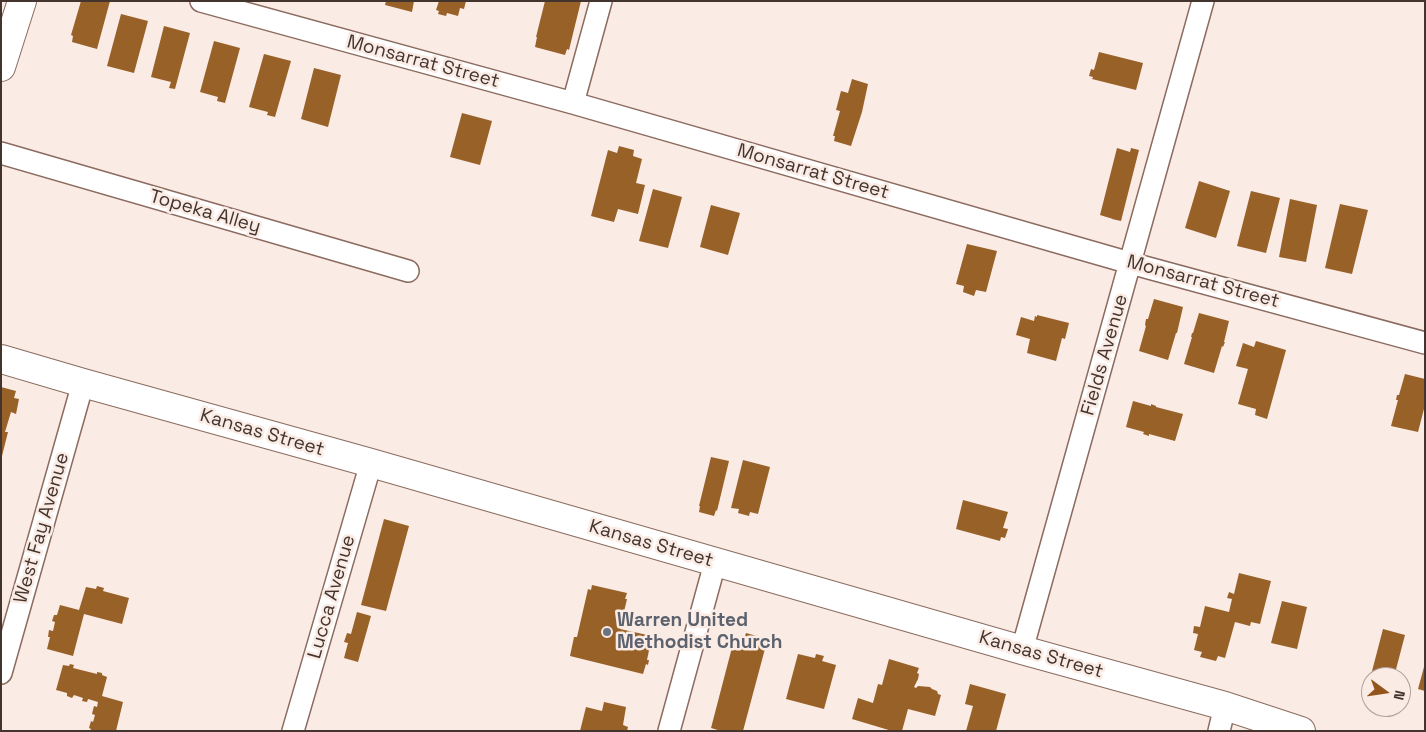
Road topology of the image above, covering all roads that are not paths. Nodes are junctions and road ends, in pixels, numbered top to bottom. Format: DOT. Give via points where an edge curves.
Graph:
graph roads {
  1 [pos="22,1"];
  2 [pos="201,1"];
  3 [pos="601,1"];
  4 [pos="1203,1"];
  5 [pos="1,67"];
  6 [pos="573,103"];
  7 [pos="1,153"];
  8 [pos="1130,263"];
  9 [pos="408,271"];
  10 [pos="1425,343"];
  11 [pos="1,359"];
  12 [pos="84,383"];
  13 [pos="371,463"];
  14 [pos="715,563"];
  15 [pos="1022,650"];
  16 [pos="1,673"];
  17 [pos="1222,719"];
  18 [pos="293,731"];
  19 [pos="668,731"];
  20 [pos="1301,731"];
  1 -- 5 [label="street"];
  2 -- 6 [label="street, Monsarrat Street"];
  3 -- 6 [label="street"];
  4 -- 8 [label="street, Fields Avenue"];
  6 -- 8 [label="street, Monsarrat Street"];
  7 -- 9 [label="street, Topeka Alley"];
  8 -- 10 [label="street, Monsarrat Street"];
  8 -- 15 [label="street, Fields Avenue"];
  11 -- 12 [label="street, Kansas Street"];
  12 -- 13 [label="street, Kansas Street"];
  12 -- 16 [label="street, West Fay Avenue"];
  13 -- 14 [label="street, Kansas Street"];
  13 -- 18 [label="street, Lucca Avenue"];
  14 -- 15 [label="street, Kansas Street"];
  14 -- 19 [label="street"];
  15 -- 17 [label="street, Kansas Street"];
  17 -- 20 [label="street, Kansas Street"];
}
